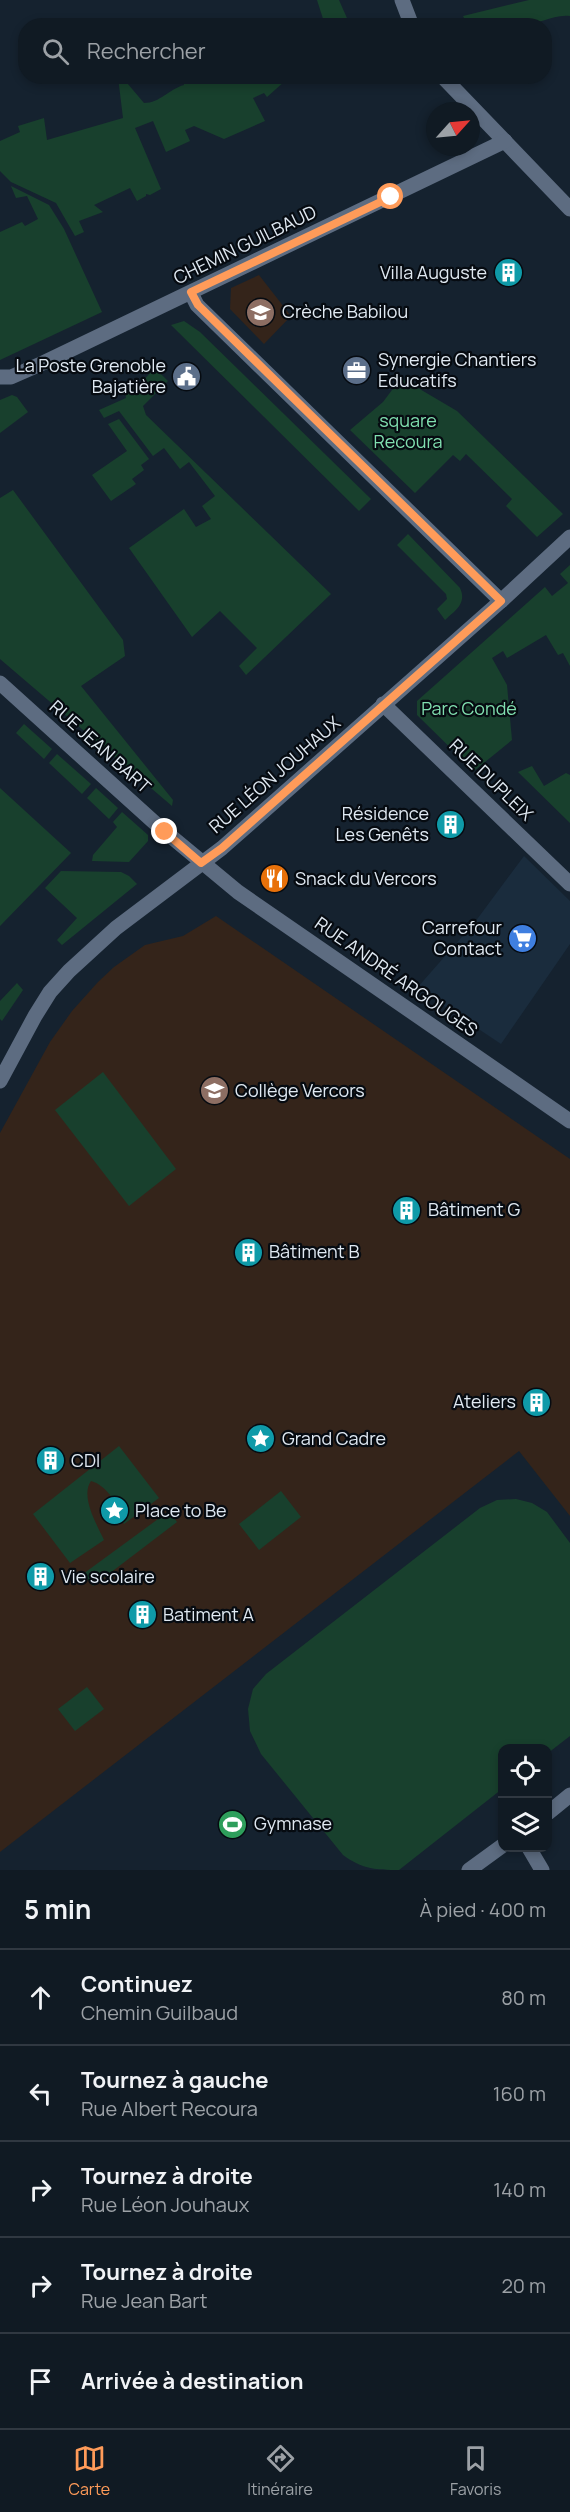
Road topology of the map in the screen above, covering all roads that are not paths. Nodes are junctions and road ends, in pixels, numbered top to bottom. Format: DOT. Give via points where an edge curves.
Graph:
graph roads {
  1 [pos="402,0"];
  2 [pos="409,18"];
  3 [pos="450,84"];
  4 [pos="506,141"];
  5 [pos="570,210"];
  6 [pos="191,292"];
  7 [pos="0,377"];
  8 [pos="570,537"];
  9 [pos="501,601"];
  10 [pos="0,683"];
  11 [pos="383,704"];
  12 [pos="201,863"];
  13 [pos="570,884"];
  14 [pos="0,1081"];
  15 [pos="570,1121"];
  16 [pos="570,1795"];
  17 [pos="552,1810"];
  18 [pos="498,1849"];
  19 [pos="532,1852"];
  20 [pos="469,1870"];
  21 [pos="542,1870"];
  1 -- 2 [label="street"];
  3 -- 4 [label="street"];
  4 -- 5 [label="street"];
  4 -- 6 [label="street, CHEMIN GUILBAUD"];
  6 -- 7 [label="street, CHEMIN GUILBAUD" via="11,377"];
  6 -- 9 [label="street" via="198,305"];
  8 -- 9 [label="street, RUE LÉON JOUHAUX"];
  9 -- 11 [label="street, RUE LÉON JOUHAUX"];
  10 -- 12 [label="street, RUE JEAN BART"];
  11 -- 12 [label="street, RUE LÉON JOUHAUX"];
  11 -- 13 [label="street, RUE DUPLEIX"];
  12 -- 14 [label="street, RUE LÉON JOUHAUX" via="116,928 69,971 50,992"];
  12 -- 15 [label="street, RUE ANDRÉ ARGOUGES"];
  16 -- 17 [label="street"];
  18 -- 20 [label="street"];
  19 -- 21 [label="street"];
}
